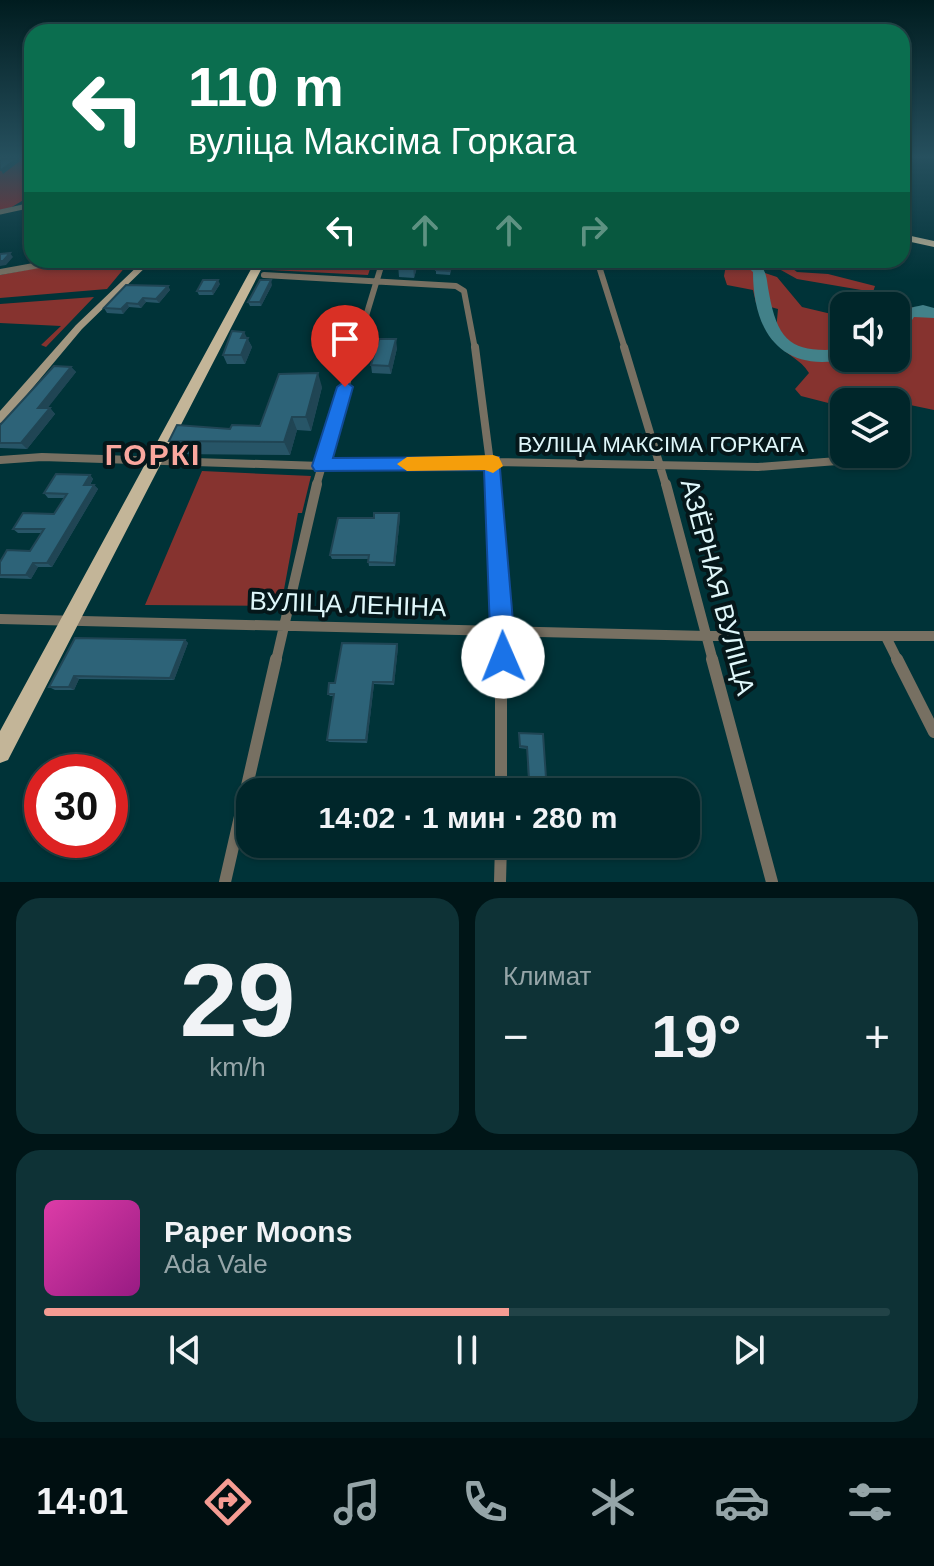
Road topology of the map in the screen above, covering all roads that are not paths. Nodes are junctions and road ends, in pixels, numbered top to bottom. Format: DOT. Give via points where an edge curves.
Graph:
graph roads {
  1 [pos="24,207"];
  2 [pos="0,212"];
  3 [pos="910,239"];
  4 [pos="934,244"];
  5 [pos="24,263"];
  6 [pos="140,268"];
  7 [pos="262,268"];
  8 [pos="381,268"];
  9 [pos="599,268"];
  10 [pos="0,272"];
  11 [pos="377,282"];
  12 [pos="0,419"];
  13 [pos="0,460"];
  14 [pos="493,462"];
  15 [pos="830,462"];
  16 [pos="153,463"];
  17 [pos="660,463"];
  18 [pos="321,466"];
  19 [pos="0,619"];
  20 [pos="69,619"];
  21 [pos="285,624"];
  22 [pos="504,630"];
  23 [pos="707,636"];
  24 [pos="934,636"];
  25 [pos="886,637"];
  26 [pos="934,732"];
  27 [pos="0,752"];
  28 [pos="501,778"];
  29 [pos="501,858"];
  30 [pos="225,882"];
  31 [pos="500,882"];
  32 [pos="772,882"];
  1 -- 2 [label="street"];
  3 -- 4 [label="main road"];
  5 -- 10 [label="street"];
  6 -- 12 [label="main road" via="79,327"];
  7 -- 11 [label="street"];
  7 -- 16 [label="main road"];
  8 -- 11 [label="street"];
  9 -- 17 [label="street, АЗЁРНАЯ ВУЛІЦА"];
  11 -- 14 [label="street" via="456,286 464,291"];
  11 -- 18 [label="street"];
  13 -- 16 [label="street, ВУЛІЦА МАКСІМА ГОРКАГА"];
  14 -- 17 [label="street, ВУЛІЦА МАКСІМА ГОРКАГА"];
  14 -- 18 [label="street, ВУЛІЦА МАКСІМА ГОРКАГА"];
  14 -- 22 [label="street"];
  15 -- 17 [label="street, ВУЛІЦА МАКСІМА ГОРКАГА" via="758,467"];
  16 -- 18 [label="street, ВУЛІЦА МАКСІМА ГОРКАГА"];
  16 -- 20 [label="main road"];
  17 -- 23 [label="street, АЗЁРНАЯ ВУЛІЦА"];
  18 -- 21 [label="street"];
  19 -- 20 [label="street, ВУЛІЦА ЛЕНІНА"];
  20 -- 21 [label="street, ВУЛІЦА ЛЕНІНА"];
  20 -- 27 [label="main road"];
  21 -- 22 [label="street, ВУЛІЦА ЛЕНІНА"];
  21 -- 30 [label="street"];
  22 -- 23 [label="street, ВУЛІЦА ЛЕНІНА"];
  22 -- 28 [label="street"];
  23 -- 25 [label="street, ВУЛІЦА ЛЕНІНА"];
  23 -- 32 [label="street, АЗЁРНАЯ ВУЛІЦА"];
  24 -- 25 [label="street, ВУЛІЦА ЛЕНІНА"];
  25 -- 26 [label="street"];
  29 -- 31 [label="street"];
}
